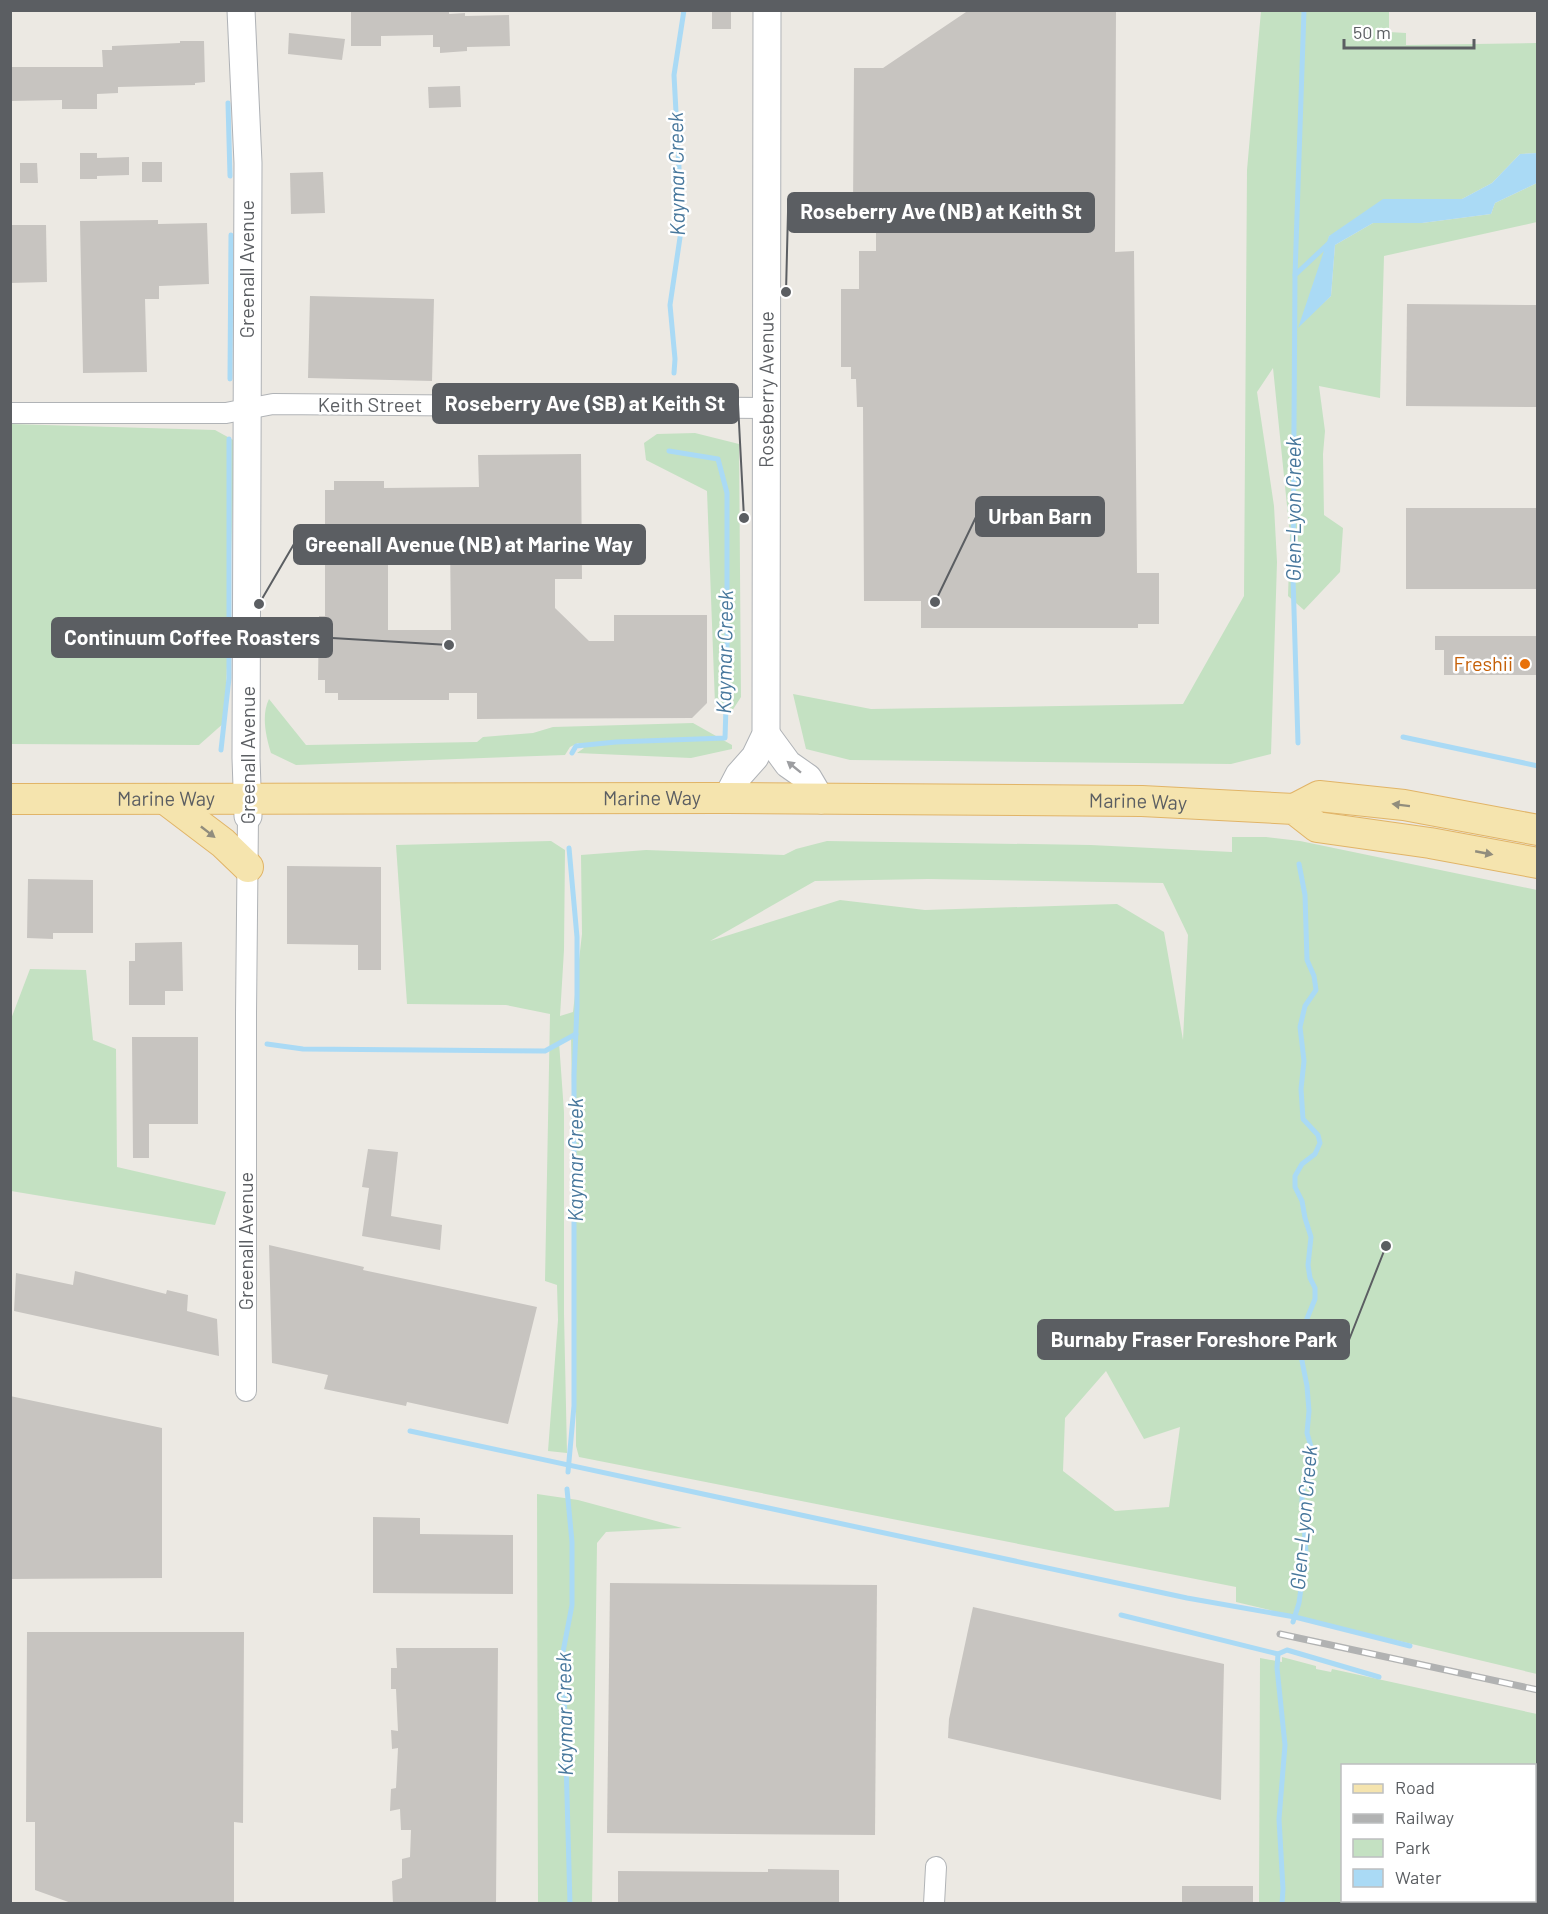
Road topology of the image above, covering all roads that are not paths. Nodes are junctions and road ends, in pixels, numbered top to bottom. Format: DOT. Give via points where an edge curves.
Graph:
graph roads {
  1 [pos="241,10"];
  2 [pos="767,10"];
  3 [pos="766,408"];
  4 [pos="246,410"];
  5 [pos="10,413"];
  6 [pos="766,734"];
  7 [pos="727,798"];
  8 [pos="10,799"];
  9 [pos="165,799"];
  10 [pos="821,800"];
  11 [pos="248,807"];
  12 [pos="1294,809"];
  13 [pos="1538,830"];
  14 [pos="1538,863"];
  15 [pos="248,867"];
  16 [pos="246,1391"];
  17 [pos="936,1867"];
  18 [pos="934,1904"];
  1 -- 4 [label="street, Greenall Avenue" via="248,163"];
  2 -- 3 [label="street, Roseberry Avenue"];
  3 -- 4 [label="street, Keith Street" via="273,405"];
  3 -- 6 [label="street, Roseberry Avenue"];
  4 -- 5 [label="street, Keith Street" via="226,414"];
  4 -- 11 [label="street, Greenall Avenue"];
  6 -- 7 [label="street, Roseberry Avenue"];
  10 -- 6 [label="street, one-way" via="808,778 788,764"];
  7 -- 10 [label="main road, Marine Way"];
  7 -- 11 [label="main road, Marine Way"];
  8 -- 9 [label="main road, Marine Way"];
  9 -- 11 [label="main road, Marine Way"];
  9 -- 15 [label="main road, one-way"];
  10 -- 12 [label="main road, Marine Way" via="1142,801"];
  11 -- 15 [label="street, Greenall Avenue"];
  13 -- 12 [label="main road, Marine Way, one-way" via="1404,805 1319,796"];
  12 -- 14 [label="main road, one-way" via="1317,827"];
  15 -- 16 [label="street, Greenall Avenue"];
  17 -- 18 [label="street"];
}
